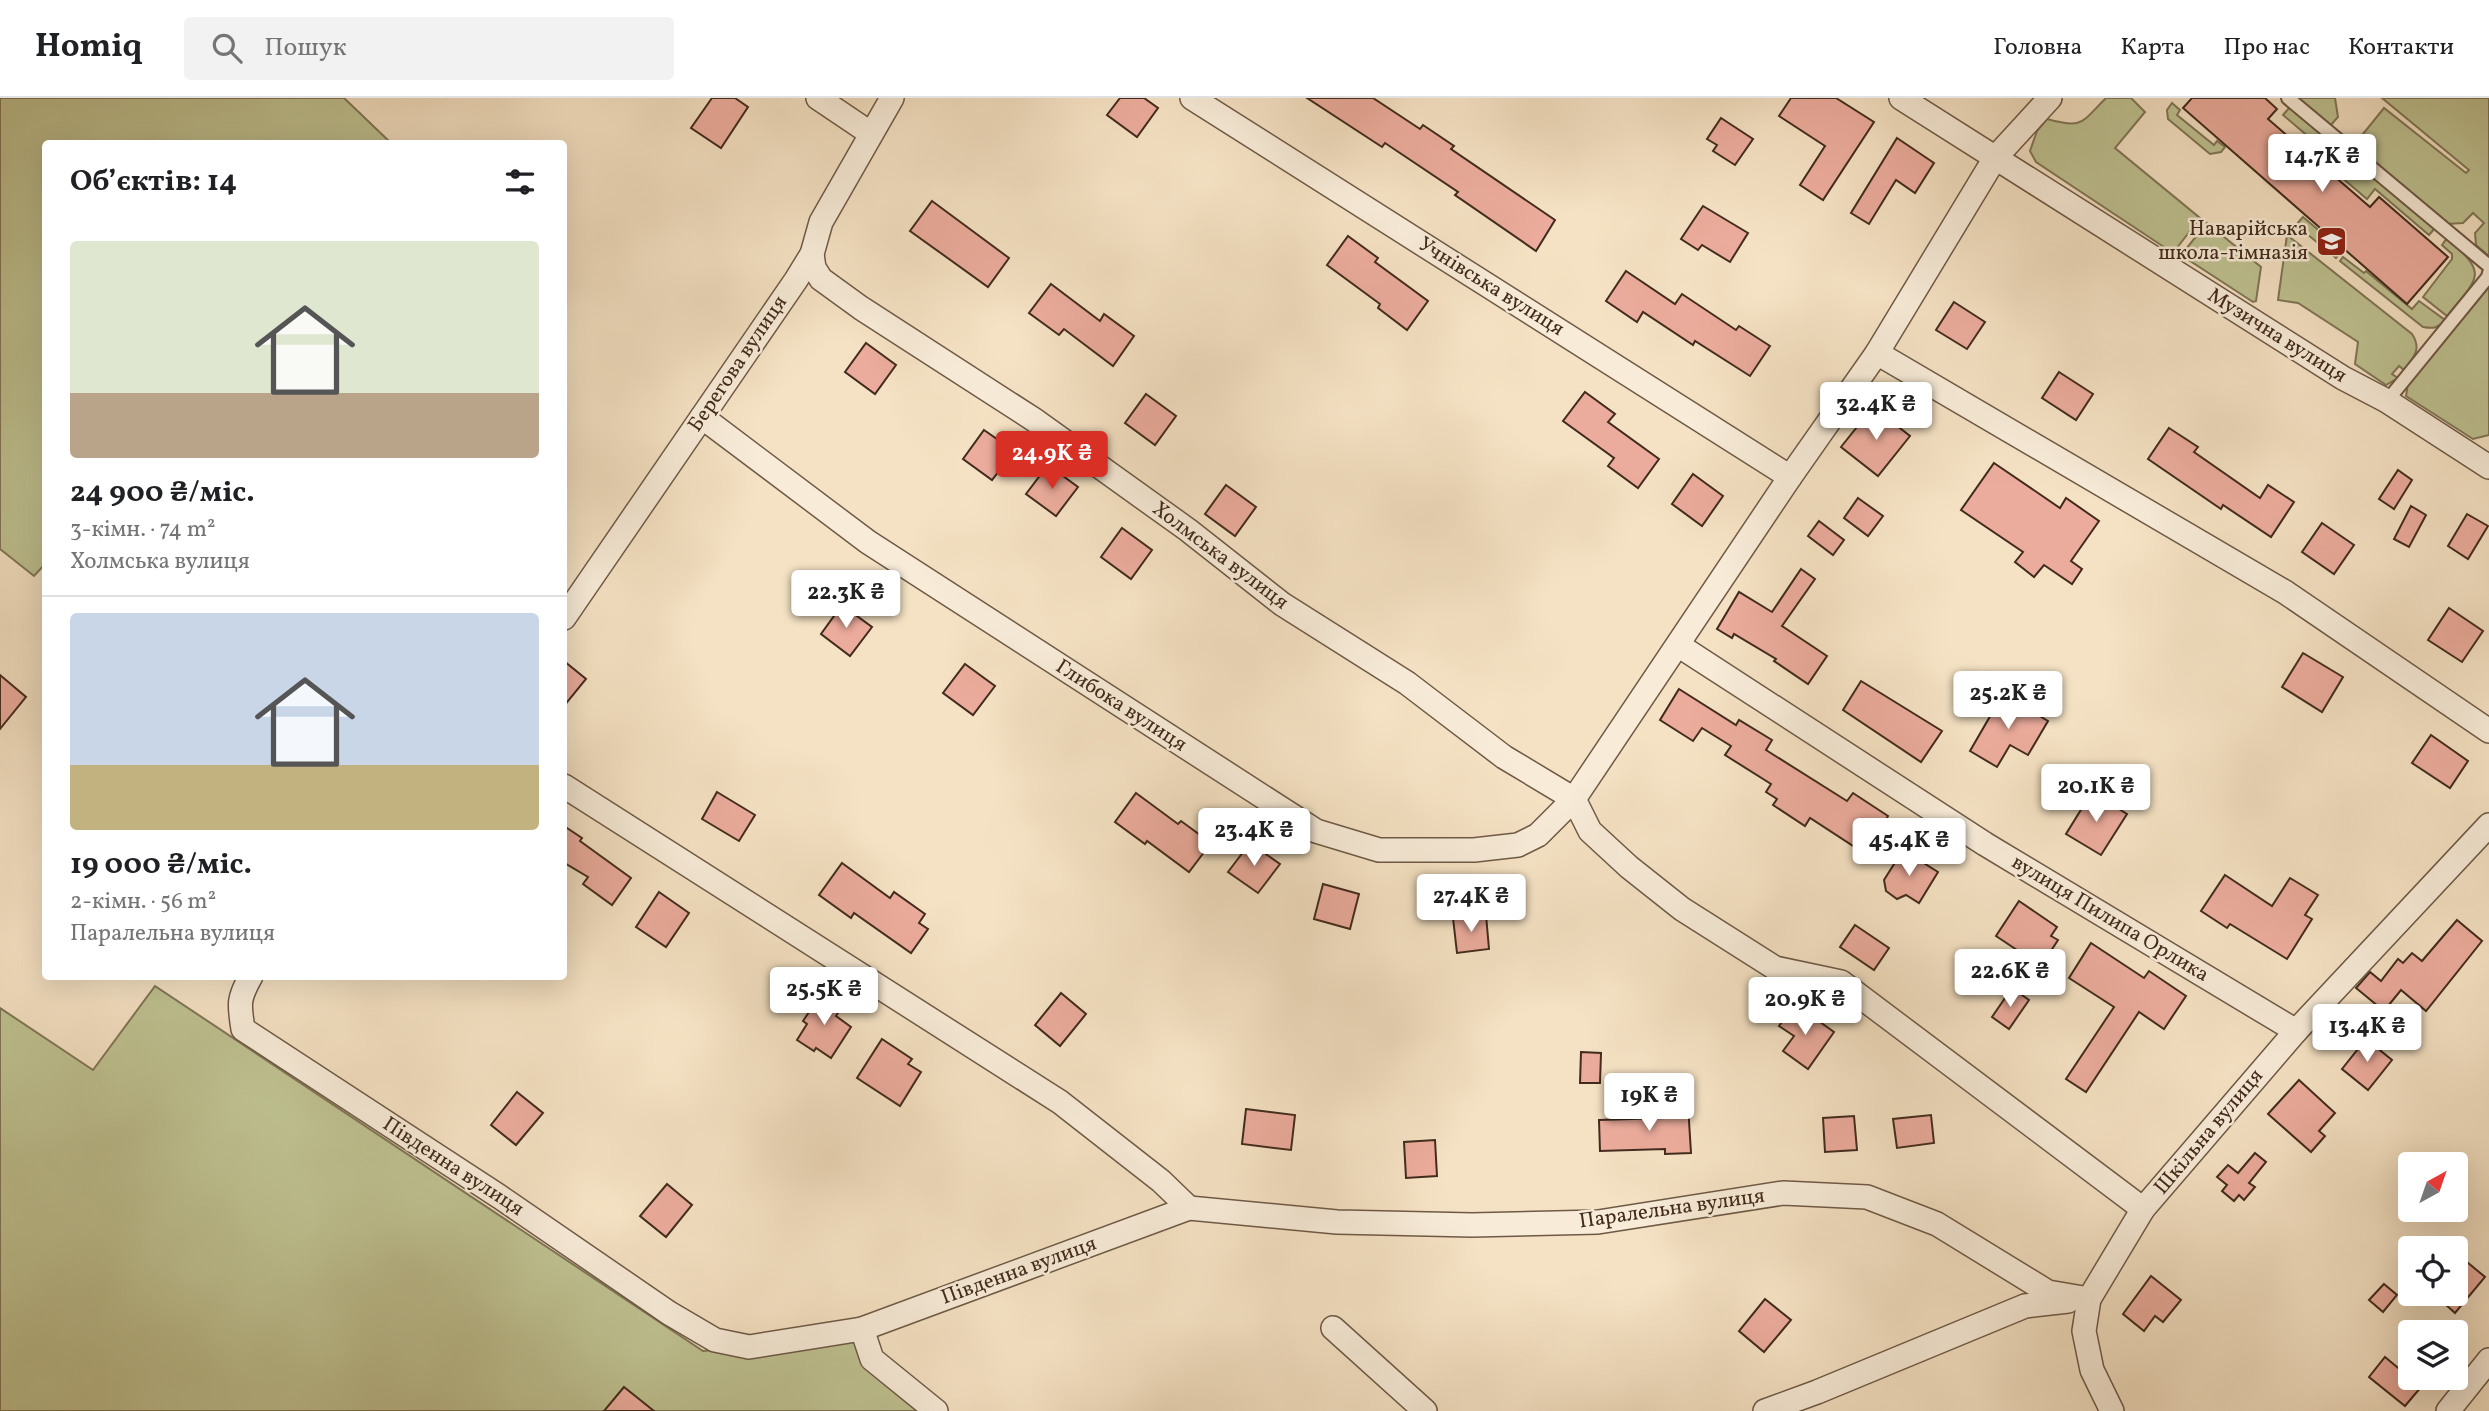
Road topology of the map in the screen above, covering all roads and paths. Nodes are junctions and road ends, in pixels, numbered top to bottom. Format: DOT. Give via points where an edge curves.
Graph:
graph roads {
  1 [pos="818,98"];
  2 [pos="892,98"];
  3 [pos="1192,98"];
  4 [pos="1901,98"];
  5 [pos="2050,98"];
  6 [pos="2288,98"];
  7 [pos="870,133"];
  8 [pos="1995,158"];
  9 [pos="812,254"];
  10 [pos="2489,266"];
  11 [pos="2489,273"];
  12 [pos="1877,353"];
  13 [pos="2387,401"];
  14 [pos="702,417"];
  15 [pos="2489,467"];
  16 [pos="1790,477"];
  17 [pos="567,614"];
  18 [pos="1678,645"];
  19 [pos="2489,731"];
  20 [pos="567,788"];
  21 [pos="1574,799"];
  22 [pos="2489,825"];
  23 [pos="249,980"];
  24 [pos="2296,1031"];
  25 [pos="1189,1208"];
  26 [pos="2144,1209"];
  27 [pos="2089,1299"];
  28 [pos="1333,1328"];
  29 [pos="862,1329"];
  30 [pos="2489,1360"];
  31 [pos="936,1411"];
  32 [pos="1425,1411"];
  33 [pos="1765,1411"];
  34 [pos="2112,1411"];
  35 [pos="2448,1411"];
  1 -- 7 [label="street"];
  2 -- 7 [label="street, Берегова вулиця"];
  3 -- 16 [label="street, Учнівська вулиця"];
  4 -- 8 [label="street, Музична вулиця"];
  5 -- 8 [label="street, Глибока вулиця"];
  6 -- 10 [label="lane"];
  7 -- 9 [label="street, Берегова вулиця" via="821,222"];
  8 -- 12 [label="street, Глибока вулиця"];
  8 -- 13 [label="street, Музична вулиця" via="2343,379"];
  9 -- 14 [label="street, Берегова вулиця"];
  9 -- 21 [label="street, Холмська вулиця" via="821,279 1036,421 1282,604 1407,683 1504,757"];
  11 -- 13 [label="lane"];
  12 -- 16 [label="street, Глибока вулиця"];
  12 -- 19 [label="street" via="2285,592"];
  13 -- 15 [label="street, Музична вулиця"];
  14 -- 17 [label="street, Берегова вулиця"];
  14 -- 21 [label="street, Глибока вулиця" via="868,542 1316,831 1379,850 1518,845 1538,835"];
  16 -- 18 [label="street, Глибока вулиця"];
  18 -- 21 [label="street, Глибока вулиця"];
  18 -- 24 [label="street, вулиця Пилипа Орлика" via="1985,844"];
  20 -- 25 [label="street" via="1060,1102"];
  21 -- 26 [label="street" via="1590,831 1682,909 1775,968 1841,982"];
  22 -- 24 [label="street, Шкільна вулиця"];
  23 -- 29 [label="street, Південна вулиця" via="240,995 243,1029 715,1340 749,1347"];
  24 -- 26 [label="street, Шкільна вулиця"];
  25 -- 27 [label="street, Паралельна вулиця" via="1337,1222 1472,1225 1598,1222 1783,1193 1867,1197 1937,1224 2048,1292"];
  25 -- 29 [label="street, Південна вулиця"];
  26 -- 27 [label="street, Шкільна вулиця"];
  27 -- 33 [label="street" via="2025,1306"];
  27 -- 34 [label="street" via="2084,1331 2092,1370"];
  28 -- 32 [label="street"];
  29 -- 31 [label="street" via="872,1359"];
  30 -- 35 [label="street"];
}
